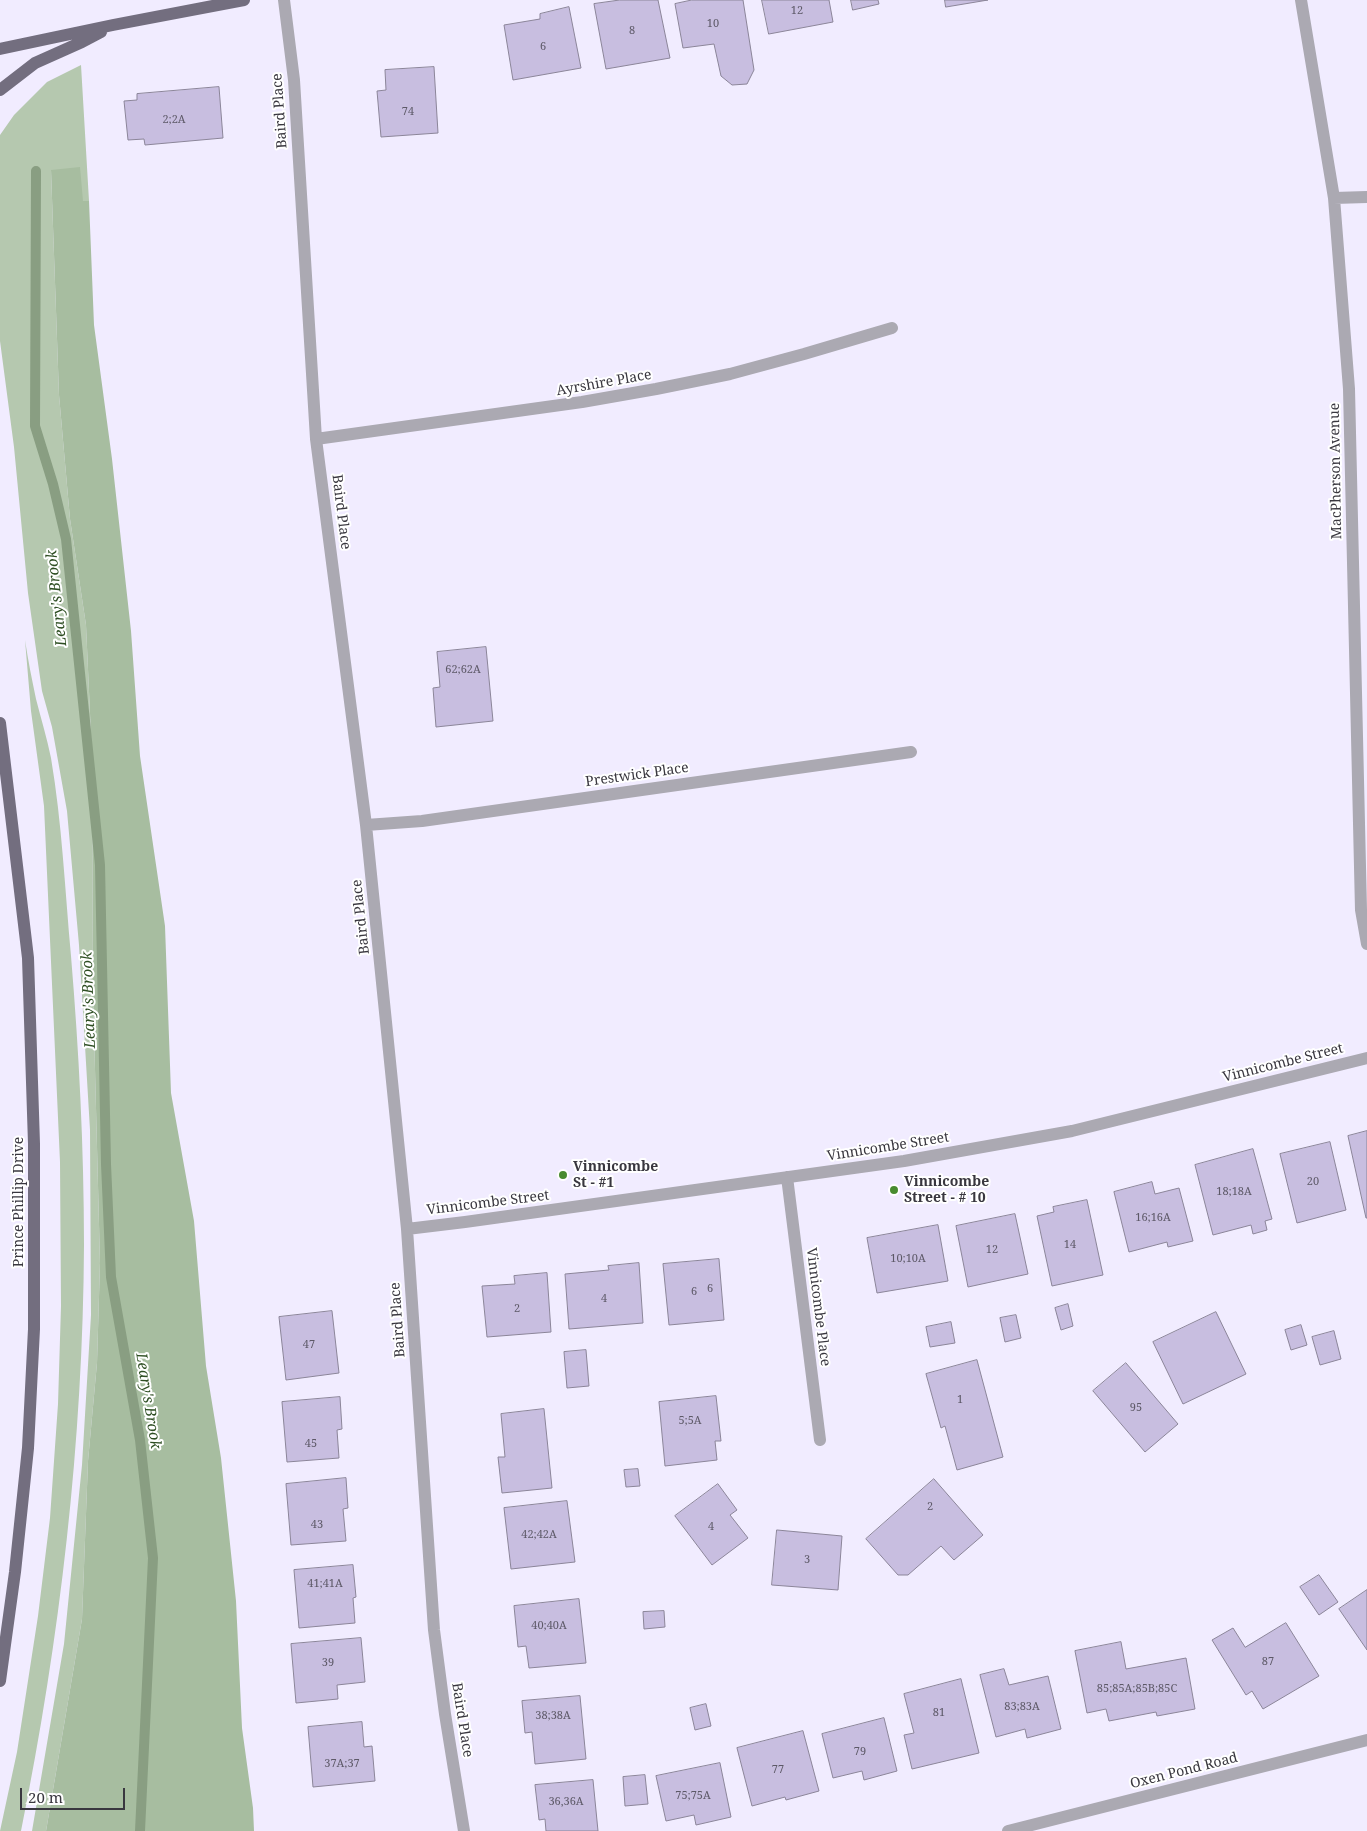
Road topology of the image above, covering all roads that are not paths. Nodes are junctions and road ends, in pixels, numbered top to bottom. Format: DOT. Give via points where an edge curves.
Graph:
graph roads {
  1 [pos="244,0"];
  2 [pos="284,0"];
  3 [pos="1301,0"];
  4 [pos="113,25"];
  5 [pos="0,49"];
  6 [pos="0,90"];
  7 [pos="1367,197"];
  8 [pos="1334,198"];
  9 [pos="892,328"];
  10 [pos="316,439"];
  11 [pos="0,723"];
  12 [pos="911,752"];
  13 [pos="366,825"];
  14 [pos="1367,944"];
  15 [pos="1367,1058"];
  16 [pos="787,1177"];
  17 [pos="407,1229"];
  18 [pos="820,1440"];
  19 [pos="0,1681"];
  20 [pos="1367,1740"];
  21 [pos="464,1831"];
  22 [pos="1008,1831"];
  1 -- 4 [label="main road"];
  2 -- 10 [label="street, Baird Place" via="294,80"];
  3 -- 8 [label="street, MacPherson Avenue"];
  4 -- 5 [label="main road"];
  4 -- 6 [label="main road" via="35,63"];
  7 -- 8 [label="street"];
  8 -- 14 [label="street, MacPherson Avenue" via="1349,389 1361,910"];
  9 -- 10 [label="street, Ayrshire Place" via="739,371 656,389"];
  10 -- 13 [label="street, Baird Place"];
  11 -- 19 [label="main road, Prince Phillip Drive" via="28,958 34,1144 34,1329 28,1448"];
  12 -- 13 [label="street, Prestwick Place" via="422,821"];
  13 -- 17 [label="street, Baird Place"];
  15 -- 16 [label="street, Vinnicombe Street" via="1072,1131 904,1161"];
  16 -- 17 [label="street, Vinnicombe Street"];
  16 -- 18 [label="street, Vinnicombe Place"];
  17 -- 21 [label="street, Baird Place" via="434,1630"];
  20 -- 22 [label="street, Oxen Pond Road"];
}
